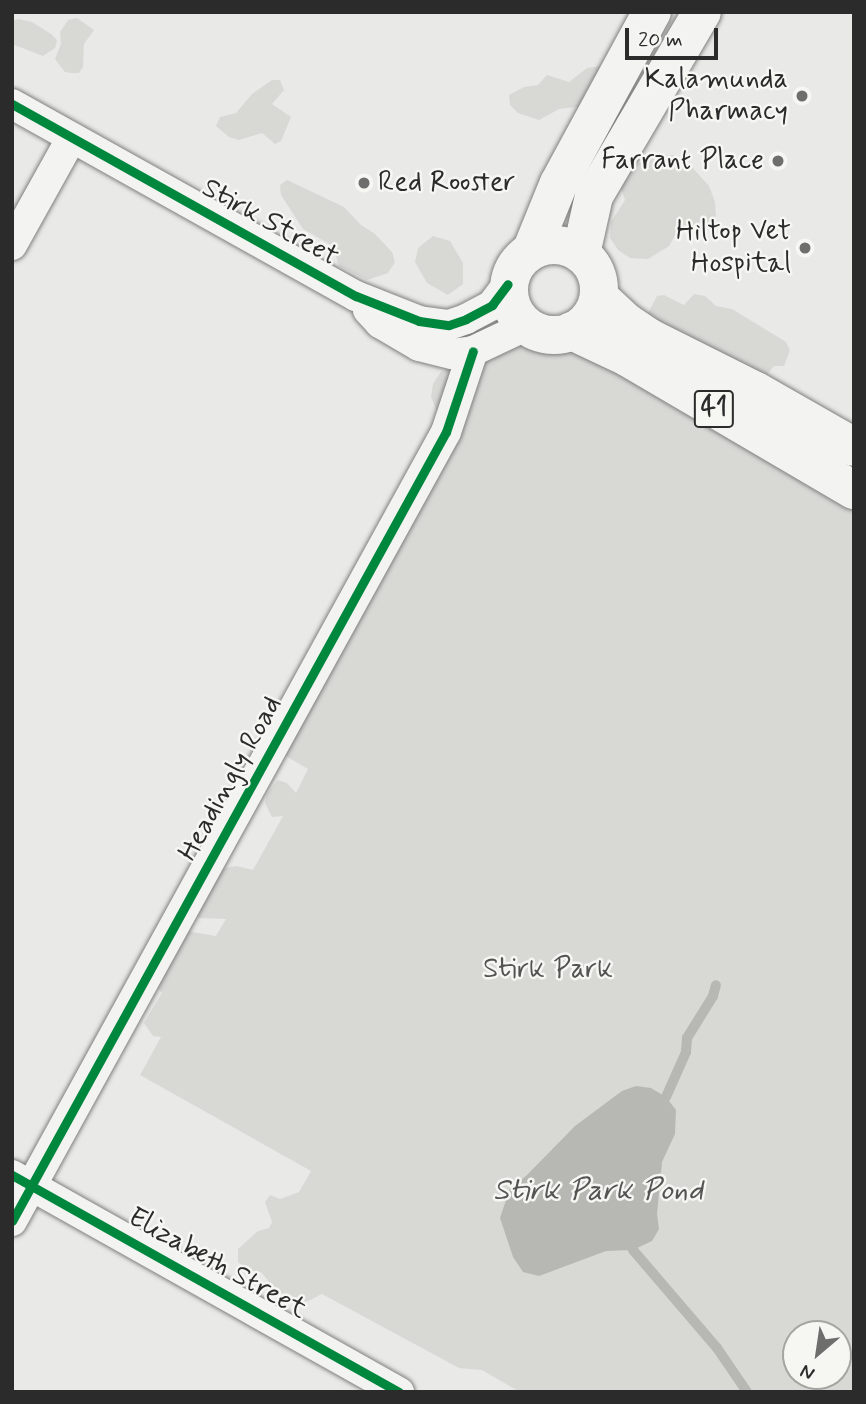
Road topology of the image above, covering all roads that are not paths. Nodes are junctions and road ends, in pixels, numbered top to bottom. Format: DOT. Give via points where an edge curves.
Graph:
graph roads {
  1 [pos="652,12"];
  2 [pos="702,12"];
  3 [pos="12,104"];
  4 [pos="71,139"];
  5 [pos="12,245"];
  6 [pos="532,249"];
  7 [pos="581,254"];
  8 [pos="508,284"];
  9 [pos="356,296"];
  10 [pos="598,297"];
  11 [pos="526,326"];
  12 [pos="572,331"];
  13 [pos="473,351"];
  14 [pos="756,391"];
  15 [pos="737,424"];
  16 [pos="854,447"];
  17 [pos="854,490"];
  18 [pos="22,1180"];
  19 [pos="12,1220"];
  20 [pos="399,1392"];
  1 -- 6 [label="main road" via="559,183"];
  2 -- 7 [label="main road" via="594,196"];
  3 -- 4 [label="street, Stirk Street"];
  4 -- 5 [label="street"];
  4 -- 9 [label="street, Stirk Street"];
  6 -- 7 [label="main road" via="557,244"];
  6 -- 8 [label="main road" via="512,270"];
  7 -- 10 [label="main road" via="596,273"];
  8 -- 9 [label="street, Stirk Street" via="492,305 449,325 419,321"];
  8 -- 11 [label="main road" via="509,300"];
  9 -- 13 [label="street, Stirk Street" via="380,323 419,346 452,354"];
  10 -- 12 [label="main road" via="589,317"];
  10 -- 14 [label="main road, 41" via="648,337"];
  11 -- 12 [label="main road, 41" via="550,335"];
  11 -- 13 [label="street, Stirk Street"];
  12 -- 15 [label="main road, 41" via="627,356"];
  13 -- 18 [label="street, Headingly Road" via="446,432"];
  14 -- 15 [label="main road"];
  14 -- 16 [label="main road, 41"];
  15 -- 17 [label="main road, 41"];
  18 -- 19 [label="street, Headingly Road"];
  18 -- 20 [label="street, Elizabeth Street"];
}
